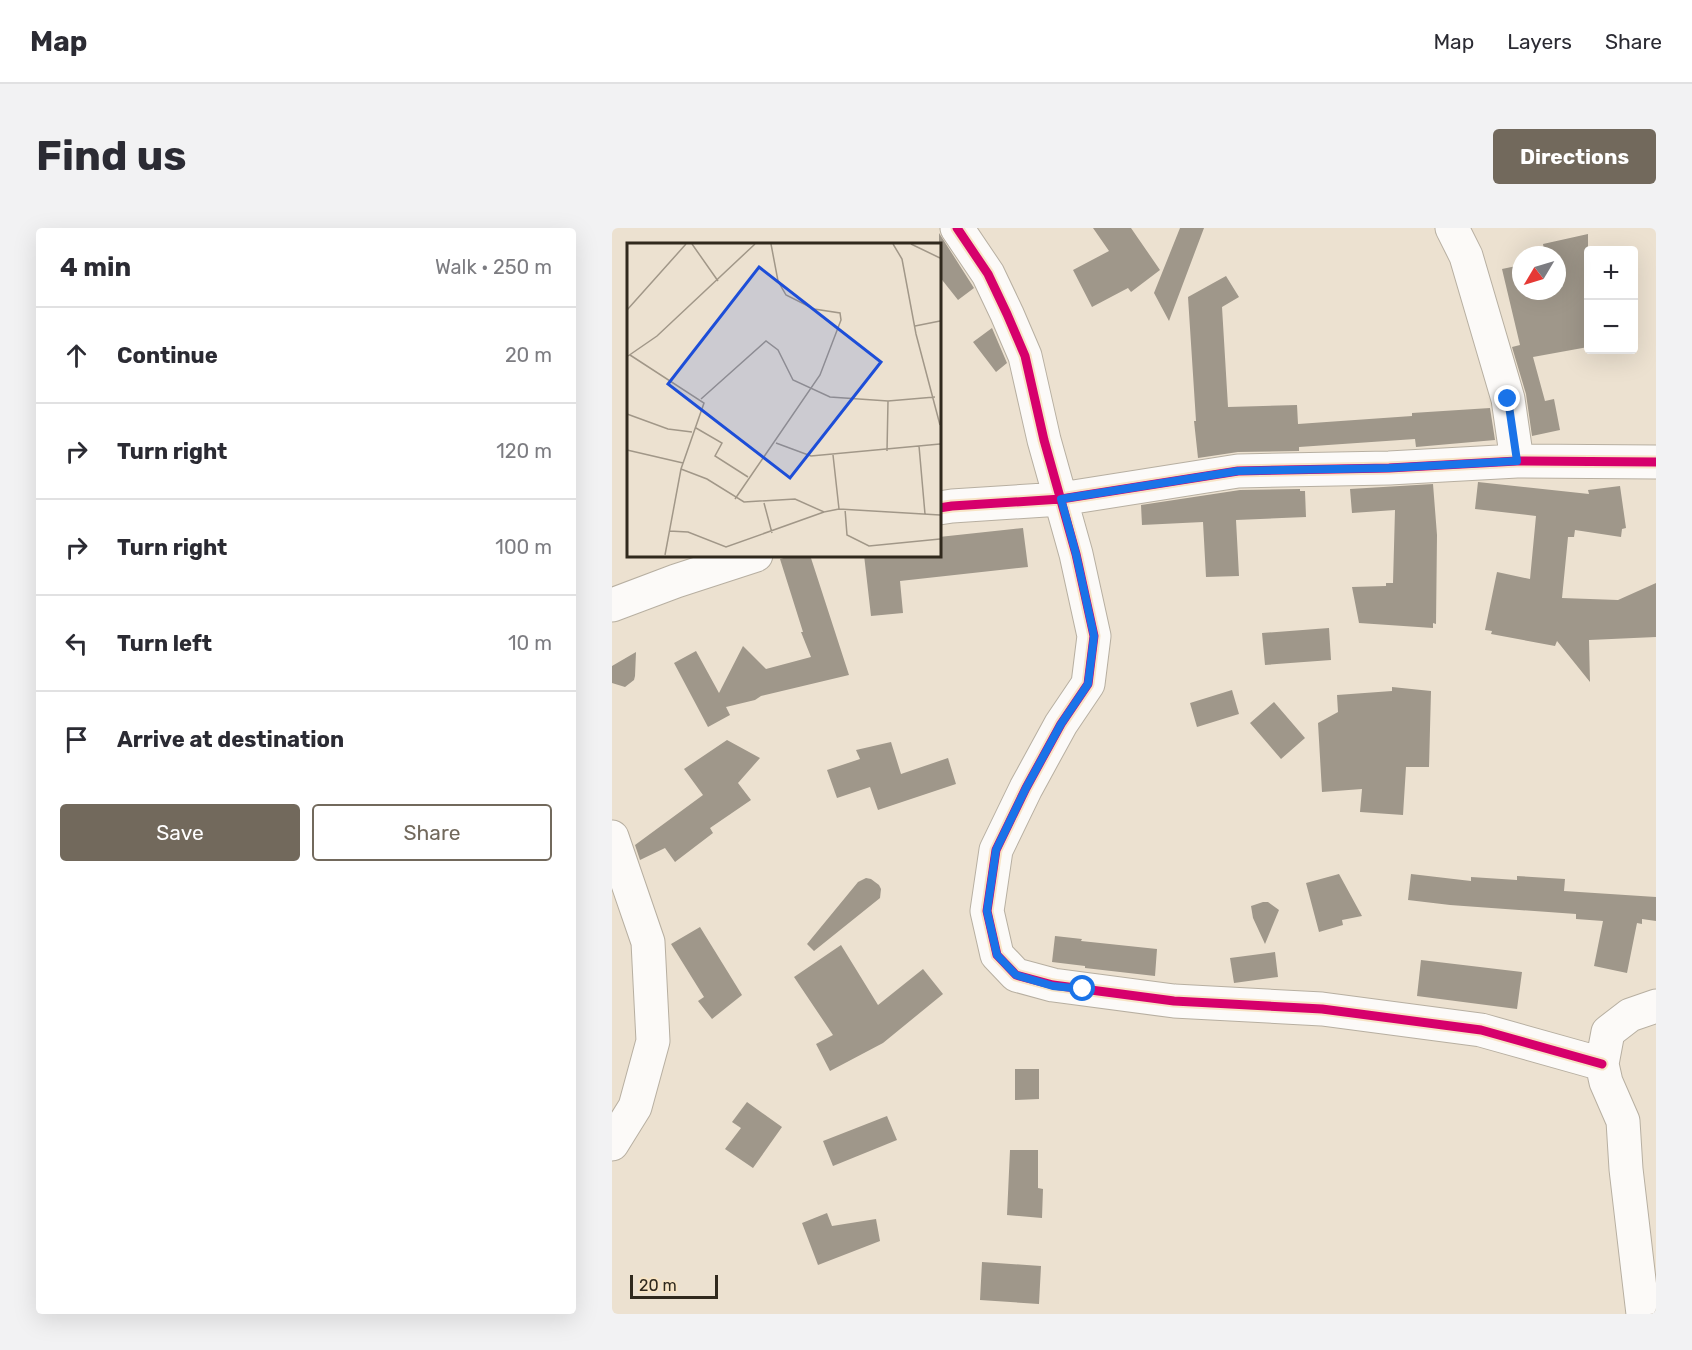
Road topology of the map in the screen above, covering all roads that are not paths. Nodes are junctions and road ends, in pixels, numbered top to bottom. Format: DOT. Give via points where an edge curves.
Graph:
graph roads {
  1 [pos="957,228"];
  2 [pos="1452,228"];
  3 [pos="1517,461"];
  4 [pos="1656,462"];
  5 [pos="1061,499"];
  6 [pos="940,508"];
  7 [pos="753,556"];
  8 [pos="612,605"];
  9 [pos="612,837"];
  10 [pos="1656,1006"];
  11 [pos="1602,1064"];
  12 [pos="612,1144"];
  13 [pos="1643,1314"];
  1 -- 5 [label="street" via="988,274 1024,356"];
  2 -- 3 [label="street" via="1466,256 1508,399"];
  3 -- 4 [label="street"];
  3 -- 5 [label="street" via="1238,471"];
  5 -- 6 [label="street"];
  5 -- 11 [label="street" via="1094,636 1088,684 1061,724 996,850 987,911 997,955 1016,975 1053,986 1174,1001 1322,1009 1481,1030"];
  7 -- 8 [label="street"];
  9 -- 12 [label="street" via="648,942 653,1041 635,1107"];
  10 -- 11 [label="street" via="1630,1015 1608,1032"];
  11 -- 13 [label="street" via="1623,1121"];
}
